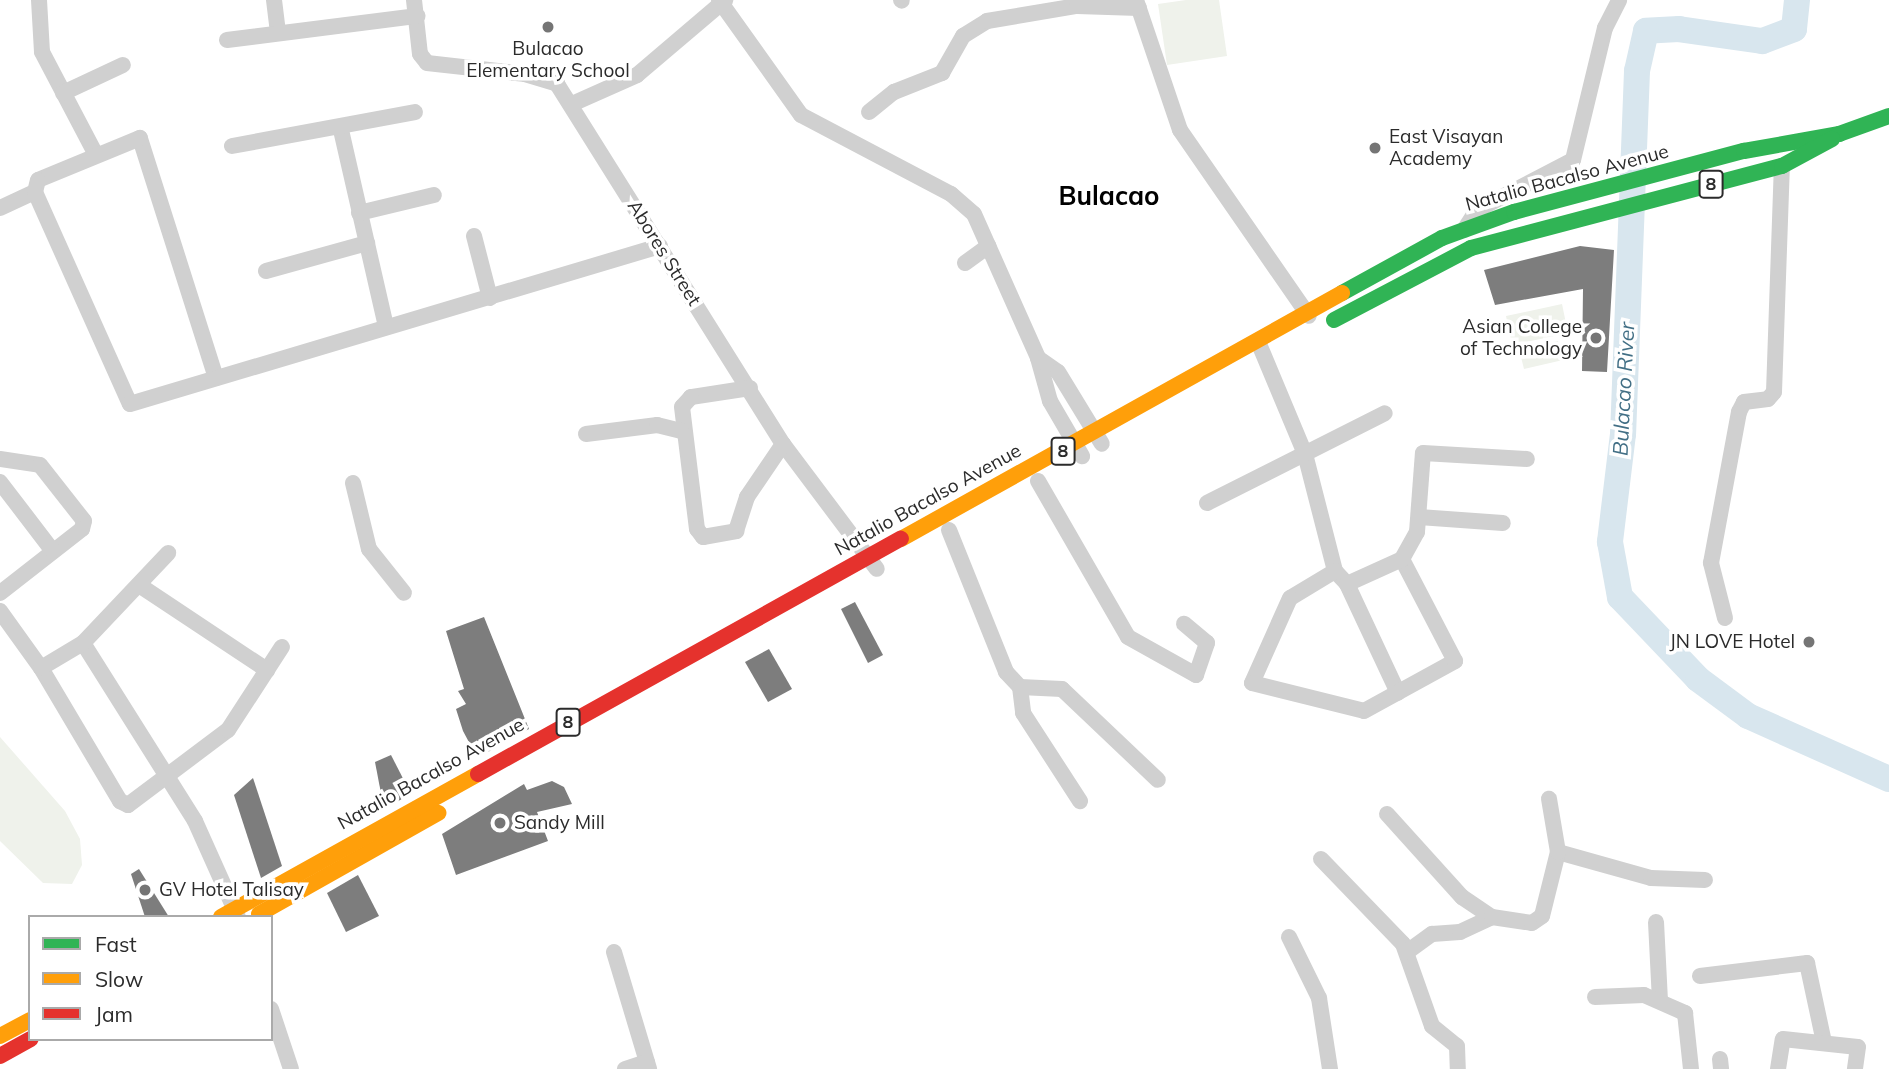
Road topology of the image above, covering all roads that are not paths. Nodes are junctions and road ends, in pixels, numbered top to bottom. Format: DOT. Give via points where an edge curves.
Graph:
graph roads {
  1 [pos="39,0"];
  2 [pos="274,0"];
  3 [pos="1619,0"];
  4 [pos="722,1"];
  5 [pos="1138,4"];
  6 [pos="415,8"];
  7 [pos="278,32"];
  8 [pos="227,40"];
  9 [pos="123,65"];
  10 [pos="63,93"];
  11 [pos="572,104"];
  12 [pos="415,112"];
  13 [pos="869,112"];
  14 [pos="1889,116"];
  15 [pos="341,130"];
  16 [pos="1839,134"];
  17 [pos="1775,145"];
  18 [pos="232,146"];
  19 [pos="96,155"];
  20 [pos="1782,166"];
  21 [pos="35,192"];
  22 [pos="434,195"];
  23 [pos="0,208"];
  24 [pos="359,213"];
  25 [pos="1463,228"];
  26 [pos="474,236"];
  27 [pos="367,243"];
  28 [pos="660,246"];
  29 [pos="988,246"];
  30 [pos="1471,248"];
  31 [pos="965,263"];
  32 [pos="266,271"];
  33 [pos="490,299"];
  34 [pos="1309,316"];
  35 [pos="386,327"];
  36 [pos="1307,335"];
  37 [pos="1259,344"];
  38 [pos="1271,356"];
  39 [pos="1038,358"];
  40 [pos="1247,369"];
  41 [pos="216,378"];
  42 [pos="750,388"];
  43 [pos="1191,398"];
  44 [pos="1385,413"];
  45 [pos="681,431"];
  46 [pos="586,434"];
  47 [pos="1099,439"];
  48 [pos="783,444"];
  49 [pos="1079,450"];
  50 [pos="1304,454"];
  51 [pos="1527,458"];
  52 [pos="0,459"];
  53 [pos="1038,481"];
  54 [pos="0,482"];
  55 [pos="353,483"];
  56 [pos="1207,503"];
  57 [pos="1419,517"];
  58 [pos="1503,523"];
  59 [pos="949,530"];
  60 [pos="52,550"];
  61 [pos="168,553"];
  62 [pos="1402,559"];
  63 [pos="872,563"];
  64 [pos="1335,571"];
  65 [pos="1347,584"];
  66 [pos="139,585"];
  67 [pos="0,593"];
  68 [pos="404,593"];
  69 [pos="0,611"];
  70 [pos="1725,618"];
  71 [pos="1184,624"];
  72 [pos="83,643"];
  73 [pos="282,647"];
  74 [pos="41,668"];
  75 [pos="267,670"];
  76 [pos="1020,687"];
  77 [pos="1398,692"];
  78 [pos="170,777"];
  79 [pos="1158,780"];
  80 [pos="1549,799"];
  81 [pos="1080,801"];
  82 [pos="1387,814"];
  83 [pos="1558,852"];
  84 [pos="1321,859"];
  85 [pos="1705,880"];
  86 [pos="231,915"];
  87 [pos="257,915"];
  88 [pos="1492,917"];
  89 [pos="1656,922"];
  90 [pos="1289,937"];
  91 [pos="614,952"];
  92 [pos="1407,952"];
  93 [pos="1700,976"];
  94 [pos="1595,997"];
  95 [pos="1660,1000"];
  96 [pos="273,1015"];
  97 [pos="28,1021"];
  98 [pos="0,1036"];
  99 [pos="28,1041"];
  100 [pos="1824,1042"];
  101 [pos="0,1056"];
  102 [pos="648,1066"];
  103 [pos="291,1069"];
  104 [pos="625,1069"];
  105 [pos="1330,1069"];
  106 [pos="1458,1069"];
  107 [pos="1691,1069"];
  108 [pos="1778,1069"];
  109 [pos="1855,1069"];
  1 -- 10 [label="street" via="42,52"];
  2 -- 7 [label="street"];
  3 -- 25 [label="street" via="1605,28 1573,160 1477,210"];
  4 -- 11 [label="street" via="637,75"];
  4 -- 29 [label="street" via="802,115 962,201"];
  5 -- 13 [label="street" via="1077,6 987,21 963,36 942,73 894,92"];
  5 -- 34 [label="street" via="1180,130"];
  6 -- 7 [label="street, Abores Street"];
  6 -- 11 [label="street, Abores Street" via="420,54 428,63 525,74 557,85"];
  7 -- 8 [label="street, Abores Street"];
  9 -- 10 [label="street"];
  10 -- 19 [label="street"];
  11 -- 28 [label="street, Abores Street"];
  12 -- 15 [label="street"];
  14 -- 16 [label="main road, Natalio Bacalso Avenue / 8"];
  15 -- 18 [label="street"];
  15 -- 24 [label="street"];
  16 -- 17 [label="main road, Natalio Bacalso Avenue / 8"];
  16 -- 20 [label="main road, Natalio Bacalso Avenue / 8"];
  17 -- 20 [label="main road"];
  17 -- 25 [label="main road, Natalio Bacalso Avenue / 8"];
  19 -- 21 [label="street" via="38,180"];
  19 -- 41 [label="street" via="140,138"];
  20 -- 30 [label="main road, Natalio Bacalso Avenue / 8"];
  20 -- 70 [label="street" via="1774,391 1768,399 1744,402 1739,412 1711,563"];
  21 -- 23 [label="street"];
  21 -- 41 [label="street" via="126,403"];
  22 -- 24 [label="street"];
  24 -- 27 [label="street"];
  25 -- 30 [label="street"];
  25 -- 34 [label="main road, Natalio Bacalso Avenue / 8"];
  26 -- 33 [label="street"];
  27 -- 32 [label="street"];
  27 -- 35 [label="street"];
  28 -- 33 [label="street"];
  28 -- 42 [label="street, Abores Street"];
  29 -- 31 [label="street"];
  29 -- 39 [label="street"];
  30 -- 36 [label="main road, Natalio Bacalso Avenue / 8"];
  33 -- 35 [label="street"];
  34 -- 37 [label="main road, Natalio Bacalso Avenue / 8"];
  35 -- 41 [label="street"];
  37 -- 38 [label="street"];
  37 -- 47 [label="main road, Natalio Bacalso Avenue / 8"];
  38 -- 40 [label="main road"];
  38 -- 50 [label="street"];
  39 -- 47 [label="street" via="1058,372"];
  39 -- 49 [label="street" via="1050,401"];
  42 -- 45 [label="street" via="691,397 681,407"];
  42 -- 48 [label="street, Abores Street"];
  43 -- 47 [label="main road, Natalio Bacalso Avenue / 8"];
  44 -- 50 [label="street"];
  45 -- 46 [label="street" via="657,425"];
  45 -- 48 [label="street" via="697,529 704,537 736,531 747,497"];
  47 -- 49 [label="main road, Natalio Bacalso Avenue / 8"];
  48 -- 63 [label="street, Abores Street"];
  49 -- 53 [label="main road, Natalio Bacalso Avenue / 8"];
  49 -- 63 [label="main road, Natalio Bacalso Avenue / 8"];
  50 -- 56 [label="street"];
  50 -- 64 [label="street"];
  51 -- 57 [label="street" via="1423,453"];
  52 -- 60 [label="street" via="40,465 83,517 82,529"];
  53 -- 59 [label="main road, Natalio Bacalso Avenue / 8"];
  53 -- 71 [label="street" via="1128,637 1196,675 1207,643"];
  54 -- 60 [label="street"];
  55 -- 68 [label="street" via="369,550"];
  57 -- 58 [label="street"];
  57 -- 62 [label="street" via="1417,532"];
  59 -- 63 [label="main road, Natalio Bacalso Avenue / 8"];
  59 -- 76 [label="street" via="999,663"];
  60 -- 67 [label="street"];
  61 -- 66 [label="street"];
  62 -- 65 [label="street"];
  62 -- 77 [label="street" via="1455,661"];
  63 -- 86 [label="main road, Natalio Bacalso Avenue / 8"];
  63 -- 87 [label="main road, Natalio Bacalso Avenue / 8"];
  64 -- 65 [label="street"];
  64 -- 77 [label="street" via="1290,598 1252,683 1364,711"];
  65 -- 77 [label="street"];
  66 -- 72 [label="street"];
  66 -- 75 [label="street"];
  69 -- 74 [label="street"];
  72 -- 74 [label="street"];
  72 -- 78 [label="street"];
  73 -- 75 [label="street"];
  74 -- 78 [label="street" via="120,801 134,804"];
  75 -- 78 [label="street" via="228,730"];
  76 -- 79 [label="street" via="1062,689"];
  76 -- 81 [label="street" via="1023,713"];
  78 -- 86 [label="street" via="199,828"];
  80 -- 83 [label="street"];
  82 -- 88 [label="street" via="1462,897"];
  83 -- 85 [label="street" via="1651,878"];
  83 -- 88 [label="street" via="1542,916 1532,923"];
  84 -- 92 [label="street"];
  88 -- 92 [label="street" via="1460,932 1432,934"];
  89 -- 95 [label="street"];
  90 -- 105 [label="street" via="1319,998"];
  91 -- 102 [label="street"];
  92 -- 106 [label="street" via="1432,1026 1457,1046"];
  93 -- 100 [label="street" via="1807,963"];
  94 -- 95 [label="street"];
  95 -- 107 [label="street" via="1685,1013"];
  96 -- 103 [label="street"];
  97 -- 98 [label="main road"];
  99 -- 101 [label="main road"];
  100 -- 108 [label="street" via="1780,1041"];
  100 -- 109 [label="street" via="1858,1047"];
  102 -- 104 [label="street"];
}
